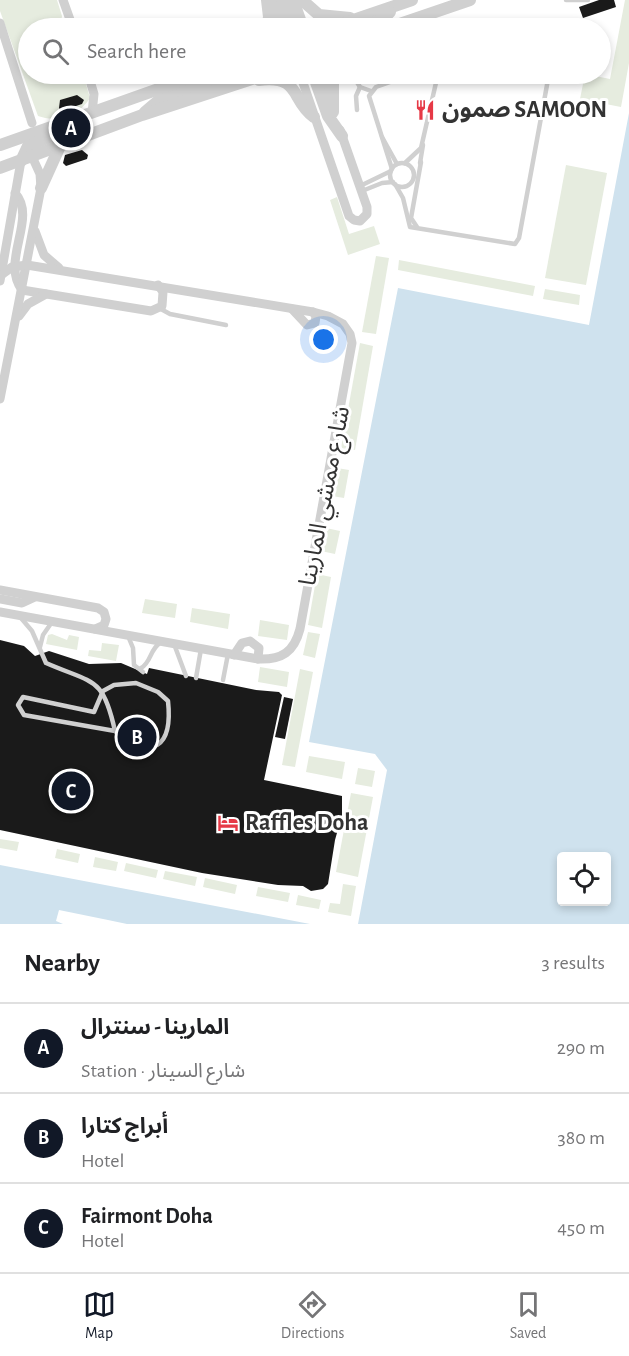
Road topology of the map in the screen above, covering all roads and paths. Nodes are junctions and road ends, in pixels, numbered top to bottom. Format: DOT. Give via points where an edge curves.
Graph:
graph roads {
  1 [pos="63,0"];
  2 [pos="267,0"];
  3 [pos="273,0"];
  4 [pos="282,0"];
  5 [pos="293,0"];
  6 [pos="302,0"];
  7 [pos="412,0"];
  8 [pos="470,0"];
  9 [pos="566,0"];
  10 [pos="577,0"];
  11 [pos="588,0"];
  12 [pos="399,3"];
  13 [pos="69,18"];
  14 [pos="268,18"];
  15 [pos="280,18"];
  16 [pos="290,18"];
  17 [pos="299,18"];
  18 [pos="333,18"];
  19 [pos="369,18"];
  20 [pos="417,18"];
  21 [pos="0,22"];
  22 [pos="18,77"];
  23 [pos="20,84"];
  24 [pos="91,84"];
  25 [pos="173,84"];
  26 [pos="206,84"];
  27 [pos="237,84"];
  28 [pos="288,84"];
  29 [pos="303,84"];
  30 [pos="317,84"];
  31 [pos="323,84"];
  32 [pos="333,84"];
  33 [pos="358,84"];
  34 [pos="385,84"];
  35 [pos="547,84"];
  36 [pos="433,86"];
  37 [pos="360,87"];
  38 [pos="371,91"];
  39 [pos="94,94"];
  40 [pos="110,107"];
  41 [pos="357,110"];
  42 [pos="333,112"];
  43 [pos="92,113"];
  44 [pos="142,115"];
  45 [pos="314,117"];
  46 [pos="33,123"];
  47 [pos="342,136"];
  48 [pos="382,137"];
  49 [pos="422,142"];
  50 [pos="0,145"];
  51 [pos="60,146"];
  52 [pos="26,150"];
  53 [pos="421,162"];
  54 [pos="397,164"];
  55 [pos="405,164"];
  56 [pos="0,168"];
  57 [pos="392,170"];
  58 [pos="414,176"];
  59 [pos="395,183"];
  60 [pos="41,188"];
  61 [pos="361,188"];
  62 [pos="15,193"];
  63 [pos="417,227"];
  64 [pos="34,229"];
  65 [pos="27,265"];
  66 [pos="12,267"];
  67 [pos="61,270"];
  68 [pos="1,278"];
  69 [pos="158,285"];
  70 [pos="180,289"];
  71 [pos="22,290"];
  72 [pos="46,294"];
  73 [pos="161,304"];
  74 [pos="15,323"];
  75 [pos="226,325"];
  76 [pos="0,399"];
  77 [pos="0,584"];
  78 [pos="0,590"];
  79 [pos="12,592"];
  80 [pos="35,597"];
  81 [pos="0,599"];
  82 [pos="2,613"];
  83 [pos="19,616"];
  84 [pos="52,622"];
  85 [pos="106,622"];
  86 [pos="93,629"];
  87 [pos="125,636"];
  88 [pos="142,639"];
  89 [pos="164,642"];
  90 [pos="174,644"];
  91 [pos="186,646"];
  92 [pos="133,648"];
  93 [pos="201,649"];
  94 [pos="40,650"];
  95 [pos="231,654"];
  96 [pos="179,658"];
  97 [pos="258,659"];
  98 [pos="186,676"];
  99 [pos="196,678"];
  100 [pos="223,680"];
  101 [pos="103,691"];
  102 [pos="115,731"];
  1 -- 13 [label="street"];
  2 -- 14 [label="street"];
  3 -- 15 [label="street"];
  4 -- 16 [label="street"];
  5 -- 17 [label="street"];
  6 -- 18 [label="street" via="314,13"];
  7 -- 12 [label="street"];
  8 -- 20 [label="street"];
  9 -- 10 [label="lane"];
  10 -- 11 [label="lane"];
  12 -- 19 [label="street"];
  21 -- 22 [label="street"];
  23 -- 46 [label="street"];
  24 -- 39 [label="street"];
  25 -- 40 [label="street"];
  26 -- 44 [label="street" via="158,101"];
  27 -- 44 [label="street"];
  28 -- 45 [label="street"];
  29 -- 45 [label="street"];
  30 -- 47 [label="street" via="328,116"];
  31 -- 42 [label="street"];
  32 -- 42 [label="street"];
  33 -- 37 [label="lane"];
  34 -- 38 [label="lane"];
  35 -- 63 [label="lane" via="518,241 512,244"];
  36 -- 49 [label="lane"];
  37 -- 38 [label="lane"];
  37 -- 41 [label="lane"];
  38 -- 48 [label="lane" via="370,102"];
  39 -- 40 [label="street"];
  39 -- 43 [label="street"];
  40 -- 43 [label="street"];
  42 -- 47 [label="street"];
  43 -- 52 [label="street"];
  44 -- 51 [label="street"];
  45 -- 61 [label="street" via="349,216 360,221 367,214"];
  47 -- 61 [label="street"];
  48 -- 54 [label="lane"];
  48 -- 57 [label="lane"];
  49 -- 53 [label="lane"];
  49 -- 55 [label="lane" via="418,153"];
  50 -- 52 [label="street"];
  51 -- 52 [label="street"];
  51 -- 60 [label="street"];
  52 -- 56 [label="street"];
  52 -- 60 [label="street" via="40,174"];
  52 -- 62 [label="street"];
  53 -- 58 [label="lane"];
  53 -- 63 [label="lane" via="411,218"];
  54 -- 55 [label="lane"];
  54 -- 57 [label="lane"];
  55 -- 58 [label="lane" via="412,168"];
  57 -- 59 [label="lane"];
  57 -- 61 [label="lane"];
  58 -- 59 [label="lane" via="408,185"];
  59 -- 61 [label="lane"];
  59 -- 63 [label="lane" via="409,226"];
  60 -- 64 [label="street"];
  62 -- 66 [label="street" via="22,211"];
  62 -- 68 [label="street"];
  64 -- 65 [label="street"];
  64 -- 67 [label="street" via="44,255"];
  65 -- 66 [label="street"];
  65 -- 67 [label="street"];
  65 -- 71 [label="street"];
  66 -- 68 [label="street"];
  66 -- 71 [label="street"];
  67 -- 69 [label="street"];
  69 -- 70 [label="street"];
  69 -- 73 [label="street" via="163,292"];
  70 -- 73 [label="street"];
  70 -- 97 [label="street, شارع ممشي المارينا" via="292,308 307,325 315,323 313,312 336,320 350,334 351,355 294,646 285,655"];
  71 -- 72 [label="street"];
  71 -- 74 [label="street"];
  72 -- 73 [label="street" via="144,310"];
  72 -- 74 [label="street" via="28,304"];
  73 -- 75 [label="lane" via="170,314"];
  74 -- 76 [label="street"];
  77 -- 79 [label="street"];
  78 -- 79 [label="street"];
  79 -- 80 [label="street"];
  80 -- 81 [label="street" via="22,603"];
  80 -- 85 [label="street" via="98,608 106,614"];
  82 -- 83 [label="street"];
  83 -- 84 [label="street"];
  83 -- 94 [label="lane" via="32,631"];
  84 -- 86 [label="street"];
  84 -- 94 [label="lane" via="43,634"];
  85 -- 86 [label="street"];
  85 -- 87 [label="street"];
  86 -- 87 [label="street"];
  87 -- 88 [label="street"];
  87 -- 92 [label="lane"];
  88 -- 89 [label="street"];
  88 -- 92 [label="lane"];
  89 -- 90 [label="street"];
  89 -- 92 [label="lane" via="155,647 142,670 134,665"];
  90 -- 91 [label="street"];
  90 -- 96 [label="lane"];
  91 -- 93 [label="street"];
  91 -- 96 [label="lane"];
  93 -- 95 [label="street"];
  93 -- 99 [label="lane"];
  94 -- 101 [label="lane" via="46,663 88,680"];
  95 -- 97 [label="street"];
  95 -- 97 [label="street" via="250,641 259,648"];
  95 -- 100 [label="lane"];
  96 -- 98 [label="lane"];
  101 -- 102 [label="lane"];
  101 -- 102 [label="lane" via="114,685 136,683 168,701 170,722 160,745 138,746"];
  101 -- 102 [label="lane" via="94,712 23,697 18,705 24,715"];
}
